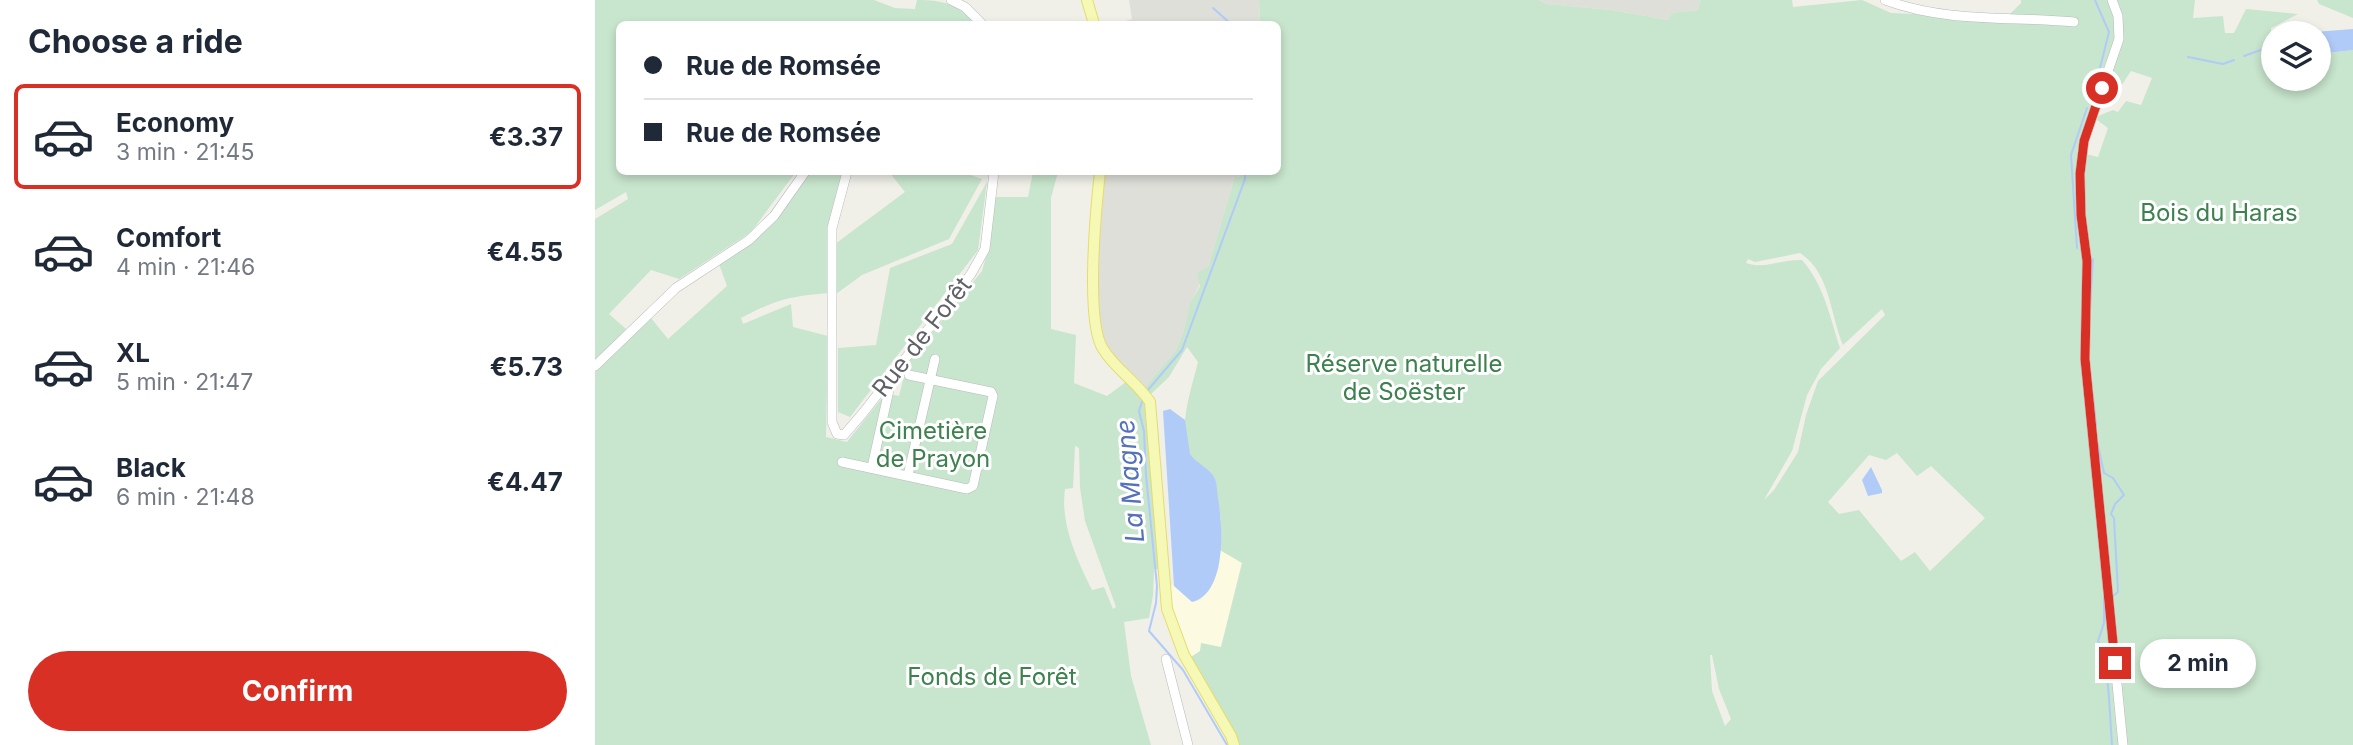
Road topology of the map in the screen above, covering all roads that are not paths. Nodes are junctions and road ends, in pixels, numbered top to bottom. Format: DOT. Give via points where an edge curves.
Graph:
graph roads {
  1 [pos="951,0"];
  2 [pos="1087,0"];
  3 [pos="1885,0"];
  4 [pos="2112,0"];
  5 [pos="979,21"];
  6 [pos="1093,21"];
  7 [pos="2074,22"];
  8 [pos="803,175"];
  9 [pos="846,175"];
  10 [pos="994,175"];
  11 [pos="1100,175"];
  12 [pos="935,359"];
  13 [pos="595,366"];
  14 [pos="892,375"];
  15 [pos="909,375"];
  16 [pos="931,379"];
  17 [pos="842,462"];
  18 [pos="872,467"];
  19 [pos="908,475"];
  20 [pos="1166,659"];
  21 [pos="1188,745"];
  22 [pos="1234,745"];
  23 [pos="2123,745"];
  1 -- 5 [label="street"];
  2 -- 6 [label="main road"];
  3 -- 7 [label="street" via="1961,18"];
  4 -- 23 [label="street" via="2119,38 2084,141 2080,174 2087,261 2085,359"];
  8 -- 13 [label="street" via="773,216 748,240 676,288"];
  9 -- 14 [label="street, Rue de Forêt" via="832,228 832,422 837,434 844,435"];
  10 -- 14 [label="street, Rue de Forêt" via="985,249 971,274"];
  11 -- 22 [label="main road" via="1093,289 1096,332 1103,349 1151,407 1167,609 1184,655"];
  12 -- 16 [label="street"];
  14 -- 18 [label="street"];
  15 -- 16 [label="street"];
  16 -- 19 [label="street"];
  16 -- 19 [label="street" via="993,396 973,486 967,489"];
  17 -- 18 [label="street"];
  18 -- 19 [label="street"];
  20 -- 21 [label="street"];
}
